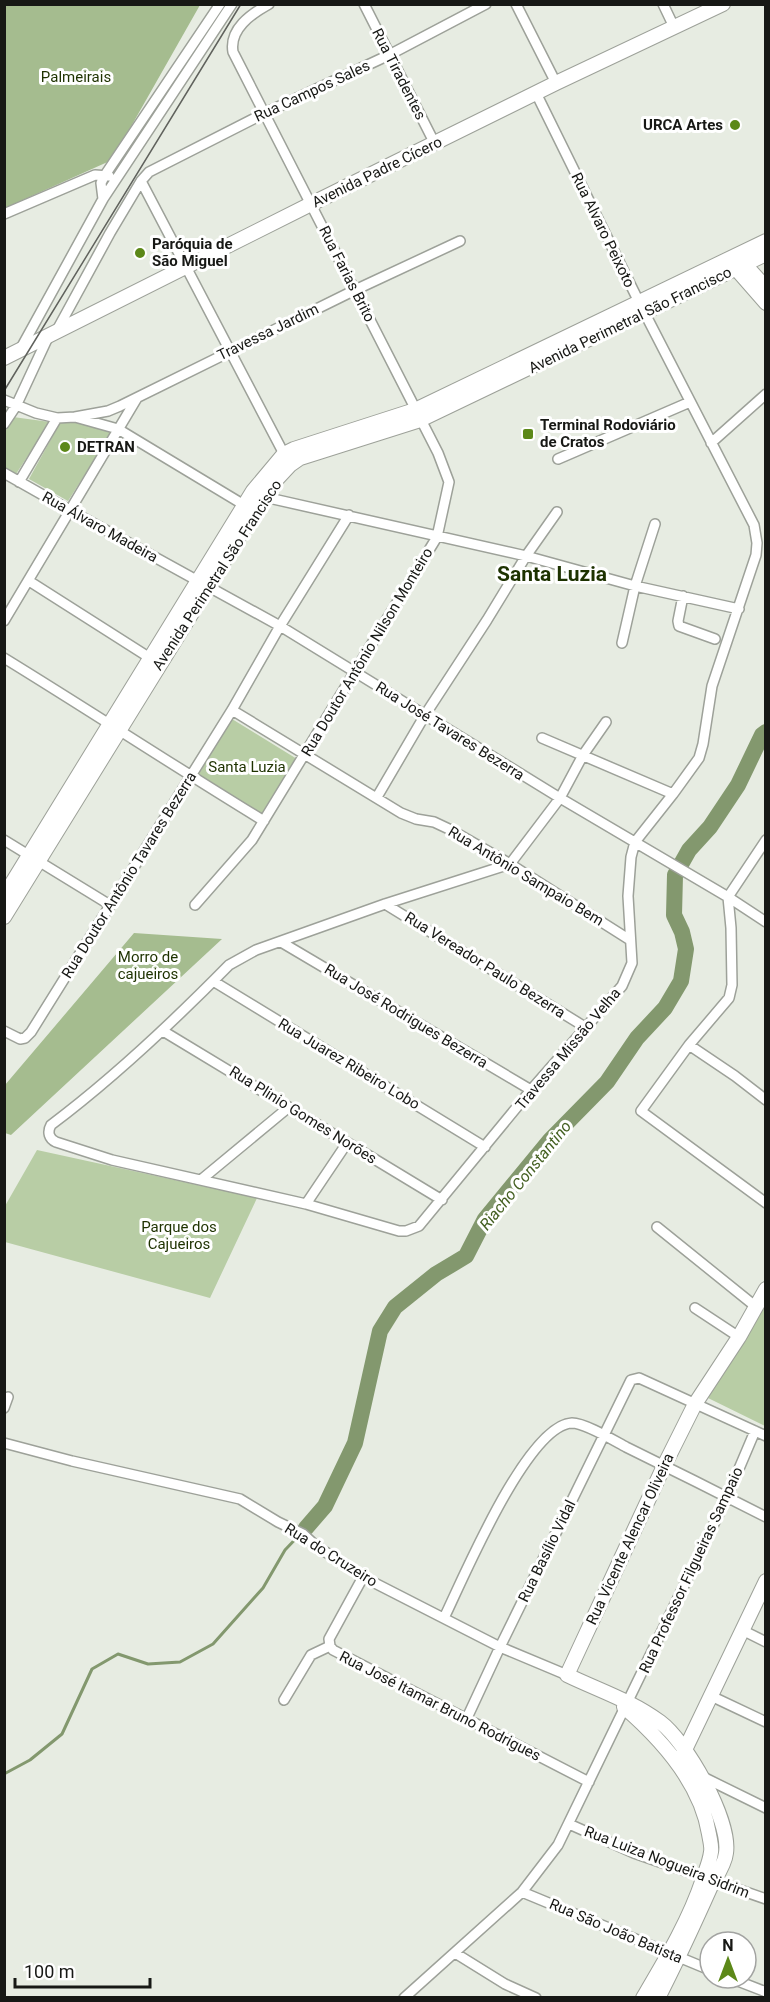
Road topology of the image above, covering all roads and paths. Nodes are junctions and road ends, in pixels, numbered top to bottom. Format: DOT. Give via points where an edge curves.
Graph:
graph roads {
  1 [pos="220,4"];
  2 [pos="232,4"];
  3 [pos="268,4"];
  4 [pos="364,4"];
  5 [pos="486,4"];
  6 [pos="516,4"];
  7 [pos="663,4"];
  8 [pos="723,4"];
  9 [pos="674,27"];
  10 [pos="389,55"];
  11 [pos="556,83"];
  12 [pos="536,93"];
  13 [pos="265,113"];
  14 [pos="435,144"];
  15 [pos="105,175"];
  16 [pos="117,178"];
  17 [pos="141,181"];
  18 [pos="103,199"];
  19 [pos="311,204"];
  20 [pos="4,214"];
  21 [pos="460,241"];
  22 [pos="765,241"];
  23 [pos="765,254"];
  24 [pos="736,262"];
  25 [pos="186,266"];
  26 [pos="765,288"];
  27 [pos="355,290"];
  28 [pos="765,303"];
  29 [pos="642,307"];
  30 [pos="52,334"];
  31 [pos="20,350"];
  32 [pos="230,350"];
  33 [pos="4,358"];
  34 [pos="765,394"];
  35 [pos="138,396"];
  36 [pos="4,400"];
  37 [pos="690,402"];
  38 [pos="16,406"];
  39 [pos="418,415"];
  40 [pos="75,417"];
  41 [pos="57,418"];
  42 [pos="4,424"];
  43 [pos="118,429"];
  44 [pos="336,441"];
  45 [pos="711,442"];
  46 [pos="284,454"];
  47 [pos="558,459"];
  48 [pos="4,473"];
  49 [pos="19,482"];
  50 [pos="258,494"];
  51 [pos="244,505"];
  52 [pos="71,511"];
  53 [pos="557,512"];
  54 [pos="349,515"];
  55 [pos="655,524"];
  56 [pos="754,525"];
  57 [pos="437,537"];
  58 [pos="526,556"];
  59 [pos="30,581"];
  60 [pos="203,583"];
  61 [pos="635,586"];
  62 [pos="683,596"];
  63 [pos="739,609"];
  64 [pos="4,621"];
  65 [pos="280,626"];
  66 [pos="715,639"];
  67 [pos="622,643"];
  68 [pos="150,657"];
  69 [pos="4,658"];
  70 [pos="354,671"];
  71 [pos="232,710"];
  72 [pos="425,715"];
  73 [pos="606,722"];
  74 [pos="115,726"];
  75 [pos="542,738"];
  76 [pos="306,753"];
  77 [pos="584,755"];
  78 [pos="190,776"];
  79 [pos="673,794"];
  80 [pos="378,797"];
  81 [pos="560,798"];
  82 [pos="264,821"];
  83 [pos="4,840"];
  84 [pos="765,840"];
  85 [pos="635,842"];
  86 [pos="34,858"];
  87 [pos="510,864"];
  88 [pos="4,896"];
  89 [pos="728,897"];
  90 [pos="385,904"];
  91 [pos="110,905"];
  92 [pos="195,905"];
  93 [pos="4,917"];
  94 [pos="765,922"];
  95 [pos="630,940"];
  96 [pos="281,942"];
  97 [pos="213,981"];
  98 [pos="585,1027"];
  99 [pos="4,1031"];
  100 [pos="163,1031"];
  101 [pos="688,1045"];
  102 [pos="531,1090"];
  103 [pos="765,1100"];
  104 [pos="289,1107"];
  105 [pos="347,1143"];
  106 [pos="485,1147"];
  107 [pos="202,1179"];
  108 [pos="442,1200"];
  109 [pos="765,1203"];
  110 [pos="306,1204"];
  111 [pos="657,1227"];
  112 [pos="765,1290"];
  113 [pos="756,1306"];
  114 [pos="695,1308"];
  115 [pos="739,1337"];
  116 [pos="8,1397"];
  117 [pos="695,1404"];
  118 [pos="4,1408"];
  119 [pos="755,1431"];
  120 [pos="603,1435"];
  121 [pos="765,1436"];
  122 [pos="4,1443"];
  123 [pos="664,1466"];
  124 [pos="727,1497"];
  125 [pos="765,1517"];
  126 [pos="363,1577"];
  127 [pos="765,1581"];
  128 [pos="444,1618"];
  129 [pos="742,1630"];
  130 [pos="765,1641"];
  131 [pos="330,1646"];
  132 [pos="500,1647"];
  133 [pos="567,1675"];
  134 [pos="711,1696"];
  135 [pos="284,1700"];
  136 [pos="627,1705"];
  137 [pos="466,1720"];
  138 [pos="765,1722"];
  139 [pos="685,1751"];
  140 [pos="678,1765"];
  141 [pos="700,1776"];
  142 [pos="589,1782"];
  143 [pos="765,1808"];
  144 [pos="569,1824"];
  145 [pos="709,1878"];
  146 [pos="522,1892"];
  147 [pos="765,1899"];
  148 [pos="455,1953"];
  149 [pos="674,1956"];
  150 [pos="698,1965"];
  151 [pos="404,1998"];
  152 [pos="536,1998"];
  153 [pos="643,1998"];
  154 [pos="658,1998"];
  1 -- 15 [label="street"];
  2 -- 16 [label="street"];
  3 -- 13 [label="street, Rua Farias Brito" via="240,26 232,42 237,61"];
  4 -- 10 [label="street, Rua Tiradentes"];
  5 -- 10 [label="street, Rua Campos Sales"];
  6 -- 11 [label="street"];
  7 -- 9 [label="street"];
  8 -- 9 [label="main road, Avenida Padre Cícero"];
  9 -- 11 [label="main road, Avenida Padre Cícero"];
  10 -- 13 [label="street, Rua Campos Sales"];
  10 -- 14 [label="street, Rua Tiradentes"];
  11 -- 12 [label="main road, Avenida Padre Cícero"];
  12 -- 14 [label="main road, Avenida Padre Cícero"];
  12 -- 29 [label="street, Rua Alvaro Peixoto"];
  13 -- 17 [label="street, Rua Campos Sales" via="158,166"];
  13 -- 19 [label="street, Rua Farias Brito"];
  14 -- 19 [label="main road, Avenida Padre Cícero"];
  15 -- 16 [label="street"];
  15 -- 18 [label="street" via="101,183"];
  15 -- 20 [label="street" via="95,175"];
  16 -- 18 [label="street"];
  17 -- 25 [label="street"];
  17 -- 30 [label="street"];
  18 -- 31 [label="street"];
  19 -- 25 [label="main road, Avenida Padre Cícero"];
  19 -- 27 [label="street, Rua Farias Brito"];
  21 -- 27 [label="street, Travessa Jardim"];
  22 -- 24 [label="main road, Avenida Perimetral São Francisco"];
  23 -- 24 [label="main road, Avenida Perimetral São Francisco"];
  24 -- 26 [label="main road"];
  24 -- 28 [label="main road"];
  24 -- 29 [label="main road, Avenida Perimetral São Francisco"];
  25 -- 30 [label="main road, Avenida Padre Cícero"];
  25 -- 32 [label="street"];
  27 -- 32 [label="street, Travessa Jardim"];
  27 -- 39 [label="street, Rua Farias Brito"];
  29 -- 37 [label="street, Rua Alvaro Peixoto"];
  29 -- 39 [label="main road, Avenida Perimetral São Francisco"];
  30 -- 31 [label="main road, Avenida Padre Cícero"];
  30 -- 38 [label="street"];
  31 -- 33 [label="main road, Avenida Padre Cícero"];
  32 -- 35 [label="street, Travessa Jardim"];
  32 -- 46 [label="street"];
  34 -- 45 [label="street"];
  35 -- 40 [label="street, Travessa Jardim" via="108,411"];
  35 -- 43 [label="street"];
  36 -- 38 [label="street, Travessa Jardim"];
  37 -- 45 [label="street, Rua Alvaro Peixoto"];
  37 -- 47 [label="street"];
  38 -- 41 [label="street, Travessa Jardim"];
  38 -- 42 [label="street"];
  39 -- 44 [label="main road, Avenida Perimetral São Francisco"];
  39 -- 57 [label="street, Rua Doutor Antônio Nilson Monteiro" via="449,482"];
  40 -- 41 [label="street, Travessa Jardim"];
  40 -- 43 [label="street, Travessa Jardim"];
  41 -- 49 [label="street"];
  43 -- 51 [label="street, Travessa Jardim"];
  43 -- 52 [label="street"];
  44 -- 46 [label="main road, Avenida Perimetral São Francisco"];
  44 -- 50 [label="main road, Avenida Perimetral São Francisco" via="300,458"];
  45 -- 56 [label="street, Rua Alvaro Peixoto"];
  46 -- 50 [label="main road, Avenida Perimetral São Francisco"];
  48 -- 49 [label="street, Rua Álvaro Madeira"];
  49 -- 52 [label="street, Rua Álvaro Madeira"];
  50 -- 51 [label="main road, Avenida Perimetral São Francisco"];
  50 -- 54 [label="street"];
  50 -- 60 [label="main road, Avenida Perimetral São Francisco"];
  51 -- 60 [label="main road, Avenida Perimetral São Francisco"];
  52 -- 59 [label="street"];
  52 -- 60 [label="street, Rua Álvaro Madeira"];
  53 -- 58 [label="street"];
  54 -- 57 [label="street"];
  54 -- 65 [label="street, Rua Doutor Antônio Tavares Bezerra"];
  55 -- 61 [label="street"];
  56 -- 63 [label="street, Travessa Missão Velha" via="756,555"];
  57 -- 58 [label="street"];
  57 -- 70 [label="street, Rua Doutor Antônio Nilson Monteiro"];
  58 -- 61 [label="street"];
  58 -- 72 [label="street"];
  59 -- 64 [label="street"];
  59 -- 68 [label="street"];
  60 -- 65 [label="street, Rua José Tavares Bezerra"];
  60 -- 68 [label="main road, Avenida Perimetral São Francisco"];
  60 -- 74 [label="main road, Avenida Perimetral São Francisco"];
  61 -- 62 [label="street"];
  61 -- 67 [label="street"];
  62 -- 63 [label="street"];
  62 -- 66 [label="street" via="679,626"];
  63 -- 79 [label="street, Travessa Missão Velha" via="712,686 699,758"];
  65 -- 70 [label="street, Rua José Tavares Bezerra"];
  65 -- 71 [label="street, Rua Doutor Antônio Tavares Bezerra"];
  68 -- 74 [label="main road, Avenida Perimetral São Francisco"];
  69 -- 74 [label="street"];
  70 -- 72 [label="street, Rua José Tavares Bezerra"];
  70 -- 76 [label="street, Rua Doutor Antônio Nilson Monteiro"];
  71 -- 76 [label="street, Rua Antônio Sampaio Bem"];
  71 -- 78 [label="street, Rua Doutor Antônio Tavares Bezerra"];
  72 -- 80 [label="street"];
  72 -- 81 [label="street, Rua José Tavares Bezerra"];
  73 -- 77 [label="street"];
  74 -- 78 [label="street"];
  74 -- 86 [label="main road, Avenida Perimetral São Francisco"];
  75 -- 77 [label="street"];
  76 -- 80 [label="street, Rua Antônio Sampaio Bem"];
  76 -- 82 [label="street, Rua Doutor Antônio Nilson Monteiro"];
  77 -- 79 [label="street"];
  77 -- 81 [label="street"];
  78 -- 82 [label="street"];
  78 -- 91 [label="street, Rua Doutor Antônio Tavares Bezerra"];
  79 -- 85 [label="street, Travessa Missão Velha"];
  80 -- 87 [label="street, Rua Antônio Sampaio Bem" via="400,813 434,822"];
  81 -- 85 [label="street, Rua José Tavares Bezerra"];
  81 -- 87 [label="street"];
  82 -- 92 [label="street, Rua Doutor Antônio Nilson Monteiro"];
  83 -- 86 [label="street"];
  84 -- 89 [label="street"];
  85 -- 89 [label="street, Rua José Tavares Bezerra"];
  85 -- 95 [label="street, Travessa Missão Velha" via="628,897"];
  86 -- 88 [label="main road, Avenida Perimetral São Francisco"];
  86 -- 91 [label="street"];
  86 -- 93 [label="main road, Avenida Perimetral São Francisco"];
  87 -- 90 [label="street"];
  87 -- 95 [label="street, Rua Antônio Sampaio Bem"];
  89 -- 94 [label="street, Rua José Tavares Bezerra"];
  89 -- 101 [label="street" via="732,985 729,998"];
  90 -- 96 [label="street"];
  90 -- 98 [label="street, Rua Vereador Paulo Bezerra"];
  91 -- 99 [label="street, Rua Doutor Antônio Tavares Bezerra" via="32,1032 22,1039"];
  95 -- 98 [label="street, Travessa Missão Velha" via="632,963 628,976"];
  96 -- 97 [label="street" via="237,959"];
  96 -- 102 [label="street, Rua José Rodrigues Bezerra"];
  97 -- 100 [label="street"];
  97 -- 106 [label="street, Rua Juarez Ribeiro Lobo"];
  98 -- 102 [label="street, Travessa Missão Velha"];
  100 -- 104 [label="street, Rua Plinio Gomes Norões"];
  100 -- 107 [label="street" via="51,1125 49,1133 53,1141 112,1160"];
  101 -- 103 [label="street"];
  101 -- 109 [label="street" via="641,1111"];
  102 -- 106 [label="street, Travessa Missão Velha"];
  104 -- 105 [label="street, Rua Plinio Gomes Norões"];
  104 -- 107 [label="street"];
  105 -- 108 [label="street, Rua Plinio Gomes Norões"];
  105 -- 110 [label="street"];
  106 -- 108 [label="street, Travessa Missão Velha"];
  107 -- 110 [label="street"];
  108 -- 110 [label="street, Travessa Missão Velha" via="419,1226 406,1231"];
  111 -- 113 [label="street"];
  112 -- 113 [label="main road, Rua Vicente Alencar Oliveira"];
  113 -- 115 [label="main road, Rua Vicente Alencar Oliveira"];
  114 -- 115 [label="street"];
  115 -- 117 [label="main road, Rua Vicente Alencar Oliveira"];
  116 -- 118 [label="street"];
  117 -- 119 [label="street"];
  117 -- 120 [label="street, Rua Basílio Vidal" via="635,1378"];
  117 -- 123 [label="main road, Rua Vicente Alencar Oliveira"];
  119 -- 121 [label="street"];
  119 -- 124 [label="street, Rua Professor Filgueiras Sampaio"];
  120 -- 123 [label="street"];
  120 -- 128 [label="street" via="568,1423 540,1443 512,1480"];
  120 -- 132 [label="street, Rua Basílio Vidal"];
  122 -- 126 [label="street, Rua do Cruzeiro" via="240,1499 303,1534"];
  123 -- 124 [label="street"];
  123 -- 133 [label="main road, Rua Vicente Alencar Oliveira"];
  124 -- 125 [label="street"];
  124 -- 136 [label="street, Rua Professor Filgueiras Sampaio"];
  126 -- 128 [label="street, Rua do Cruzeiro"];
  126 -- 131 [label="street, Rua José Itamar Bruno Rodrigues" via="329,1639"];
  127 -- 129 [label="main road"];
  128 -- 132 [label="street, Rua do Cruzeiro"];
  129 -- 130 [label="street"];
  129 -- 134 [label="main road"];
  131 -- 135 [label="street" via="311,1655"];
  131 -- 137 [label="street, Rua José Itamar Bruno Rodrigues"];
  132 -- 133 [label="street, Rua do Cruzeiro"];
  132 -- 137 [label="street, Rua Basílio Vidal"];
  133 -- 136 [label="main road, Rua do Cruzeiro"];
  134 -- 138 [label="street"];
  134 -- 139 [label="main road"];
  136 -- 139 [label="main road" via="662,1723"];
  136 -- 140 [label="main road"];
  136 -- 142 [label="street, Rua Professor Filgueiras Sampaio"];
  137 -- 142 [label="street, Rua José Itamar Bruno Rodrigues"];
  139 -- 140 [label="main road"];
  139 -- 141 [label="main road"];
  140 -- 145 [label="main road" via="697,1796 708,1825 712,1851"];
  141 -- 143 [label="street"];
  141 -- 145 [label="main road" via="725,1830 726,1854"];
  142 -- 144 [label="street, Rua Professor Filgueiras Sampaio"];
  144 -- 145 [label="street, Rua Luiza Nogueira Sidrim" via="634,1853"];
  144 -- 146 [label="street, Rua Professor Filgueiras Sampaio"];
  145 -- 147 [label="street, Rua Luiza Nogueira Sidrim"];
  145 -- 149 [label="main road" via="696,1898"];
  146 -- 148 [label="street, Rua Professor Filgueiras Sampaio"];
  146 -- 149 [label="street, Rua São João Batista"];
  148 -- 151 [label="street, Rua Professor Filgueiras Sampaio"];
  148 -- 152 [label="street"];
  149 -- 150 [label="street, Rua São João Batista"];
  149 -- 153 [label="main road"];
  149 -- 154 [label="main road"];
}
